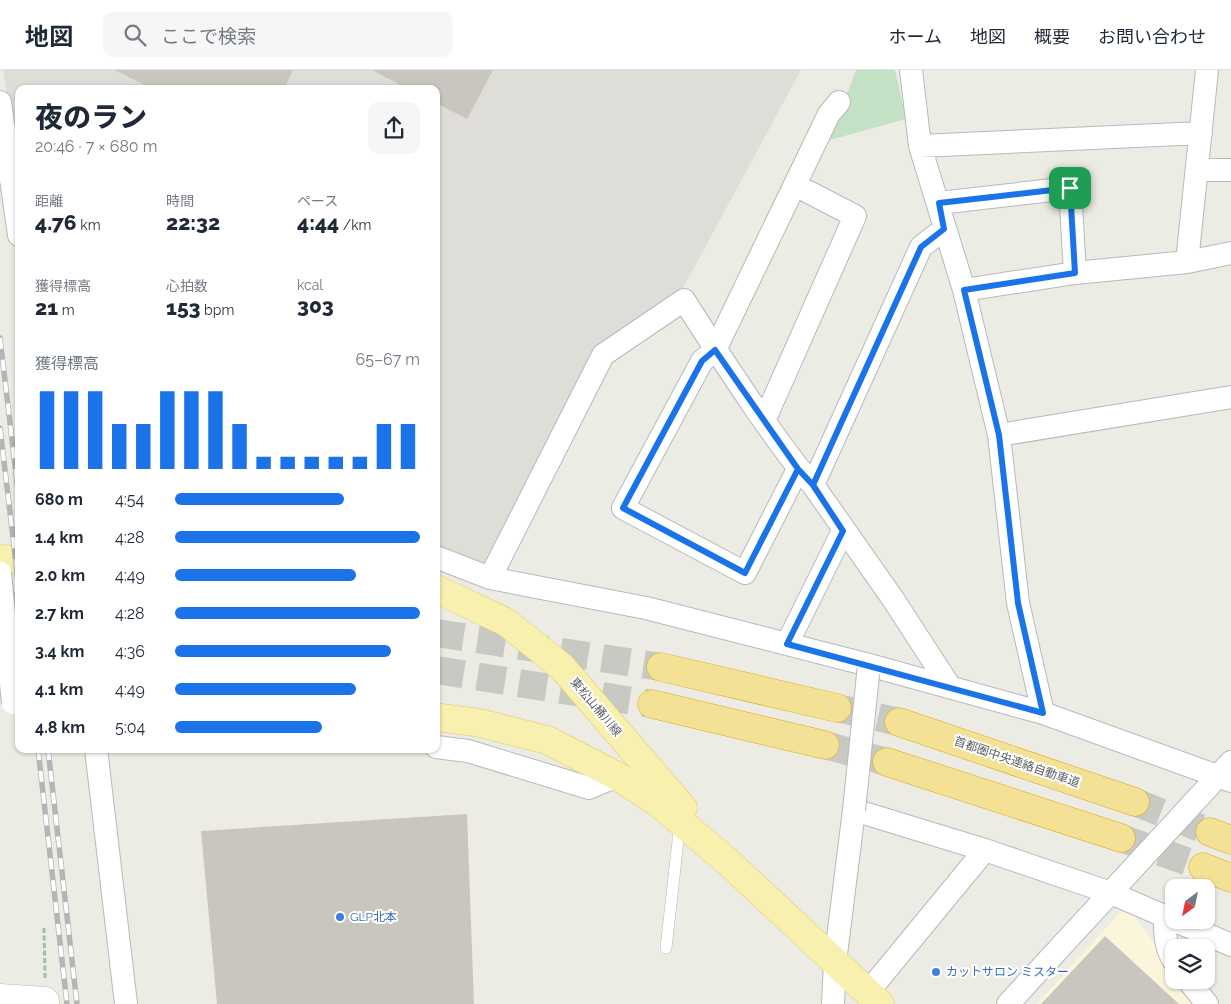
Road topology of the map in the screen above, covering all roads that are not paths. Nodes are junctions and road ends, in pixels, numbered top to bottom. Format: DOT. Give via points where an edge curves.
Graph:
graph roads {
  1 [pos="911,70"];
  2 [pos="1207,70"];
  3 [pos="0,102"];
  4 [pos="839,102"];
  5 [pos="1201,132"];
  6 [pos="920,146"];
  7 [pos="1197,170"];
  8 [pos="1231,170"];
  9 [pos="795,184"];
  10 [pos="939,203"];
  11 [pos="15,207"];
  12 [pos="944,229"];
  13 [pos="1231,253"];
  14 [pos="1187,262"];
  15 [pos="1075,273"];
  16 [pos="964,290"];
  17 [pos="715,350"];
  18 [pos="1231,397"];
  19 [pos="764,421"];
  20 [pos="999,435"];
  21 [pos="806,477"];
  22 [pos="843,531"];
  23 [pos="440,558"];
  24 [pos="0,559"];
  25 [pos="15,560"];
  26 [pos="0,573"];
  27 [pos="490,578"];
  28 [pos="440,591"];
  29 [pos="787,644"];
  30 [pos="869,665"];
  31 [pos="661,667"];
  32 [pos="950,687"];
  33 [pos="8,698"];
  34 [pos="652,704"];
  35 [pos="837,708"];
  36 [pos="1043,713"];
  37 [pos="440,718"];
  38 [pos="899,722"];
  39 [pos="825,745"];
  40 [pos="440,747"];
  41 [pos="96,753"];
  42 [pos="887,762"];
  43 [pos="1227,773"];
  44 [pos="616,776"];
  45 [pos="1135,802"];
  46 [pos="854,810"];
  47 [pos="681,822"];
  48 [pos="1121,838"];
  49 [pos="985,850"];
  50 [pos="727,861"];
  51 [pos="1203,867"];
  52 [pos="1231,878"];
  53 [pos="1111,894"];
  54 [pos="1165,919"];
  55 [pos="1190,929"];
  56 [pos="1231,945"];
  57 [pos="666,948"];
  58 [pos="835,962"];
  59 [pos="1195,989"];
  60 [pos="0,998"];
  61 [pos="874,998"];
  62 [pos="45,1003"];
  63 [pos="126,1004"];
  64 [pos="832,1004"];
  65 [pos="1008,1004"];
  66 [pos="1206,1004"];
  1 -- 6 [label="street"];
  2 -- 5 [label="street"];
  3 -- 11 [label="street"];
  4 -- 9 [label="street" via="829,114"];
  5 -- 6 [label="street"];
  5 -- 7 [label="street"];
  6 -- 10 [label="street"];
  7 -- 8 [label="street"];
  7 -- 14 [label="street"];
  9 -- 17 [label="street"];
  9 -- 19 [label="street" via="855,216"];
  10 -- 12 [label="street"];
  10 -- 15 [label="street" via="1070,188"];
  12 -- 16 [label="street"];
  12 -- 21 [label="street" via="921,247"];
  13 -- 14 [label="street"];
  14 -- 15 [label="street"];
  15 -- 16 [label="street"];
  16 -- 20 [label="street"];
  17 -- 19 [label="street"];
  17 -- 21 [label="street" via="702,361 623,508 745,573"];
  17 -- 27 [label="street" via="684,300 603,355"];
  18 -- 20 [label="street"];
  19 -- 21 [label="street"];
  20 -- 36 [label="street" via="1018,603"];
  21 -- 22 [label="street"];
  22 -- 29 [label="street"];
  22 -- 32 [label="street" via="893,599"];
  23 -- 27 [label="street"];
  24 -- 25 [label="main road"];
  26 -- 33 [label="street, bridge"];
  27 -- 29 [label="street" via="646,608"];
  28 -- 50 [label="main road, 東松山桶川線" via="506,622 562,667"];
  29 -- 30 [label="street"];
  30 -- 32 [label="street"];
  30 -- 46 [label="street, bridge"];
  31 -- 35 [label="highway"];
  32 -- 36 [label="street"];
  34 -- 39 [label="highway"];
  36 -- 43 [label="street"];
  37 -- 44 [label="main road, 東松山桶川線" via="480,723 547,740"];
  38 -- 45 [label="highway, 首都圏中央連絡自動車道"];
  40 -- 44 [label="street" via="468,750 589,788"];
  41 -- 63 [label="street"];
  42 -- 48 [label="highway"];
  43 -- 53 [label="street"];
  44 -- 47 [label="main road, 東松山桶川線"];
  46 -- 49 [label="street"];
  46 -- 58 [label="street"];
  47 -- 50 [label="main road, 東松山桶川線"];
  47 -- 57 [label="lane"];
  49 -- 53 [label="street"];
  49 -- 61 [label="street"];
  50 -- 58 [label="main road, 東松山桶川線"];
  51 -- 52 [label="highway"];
  53 -- 54 [label="street"];
  53 -- 65 [label="street"];
  55 -- 56 [label="street"];
  58 -- 61 [label="main road, 東松山桶川線"];
  58 -- 64 [label="street"];
  59 -- 66 [label="street"];
  60 -- 62 [label="street"];
}
